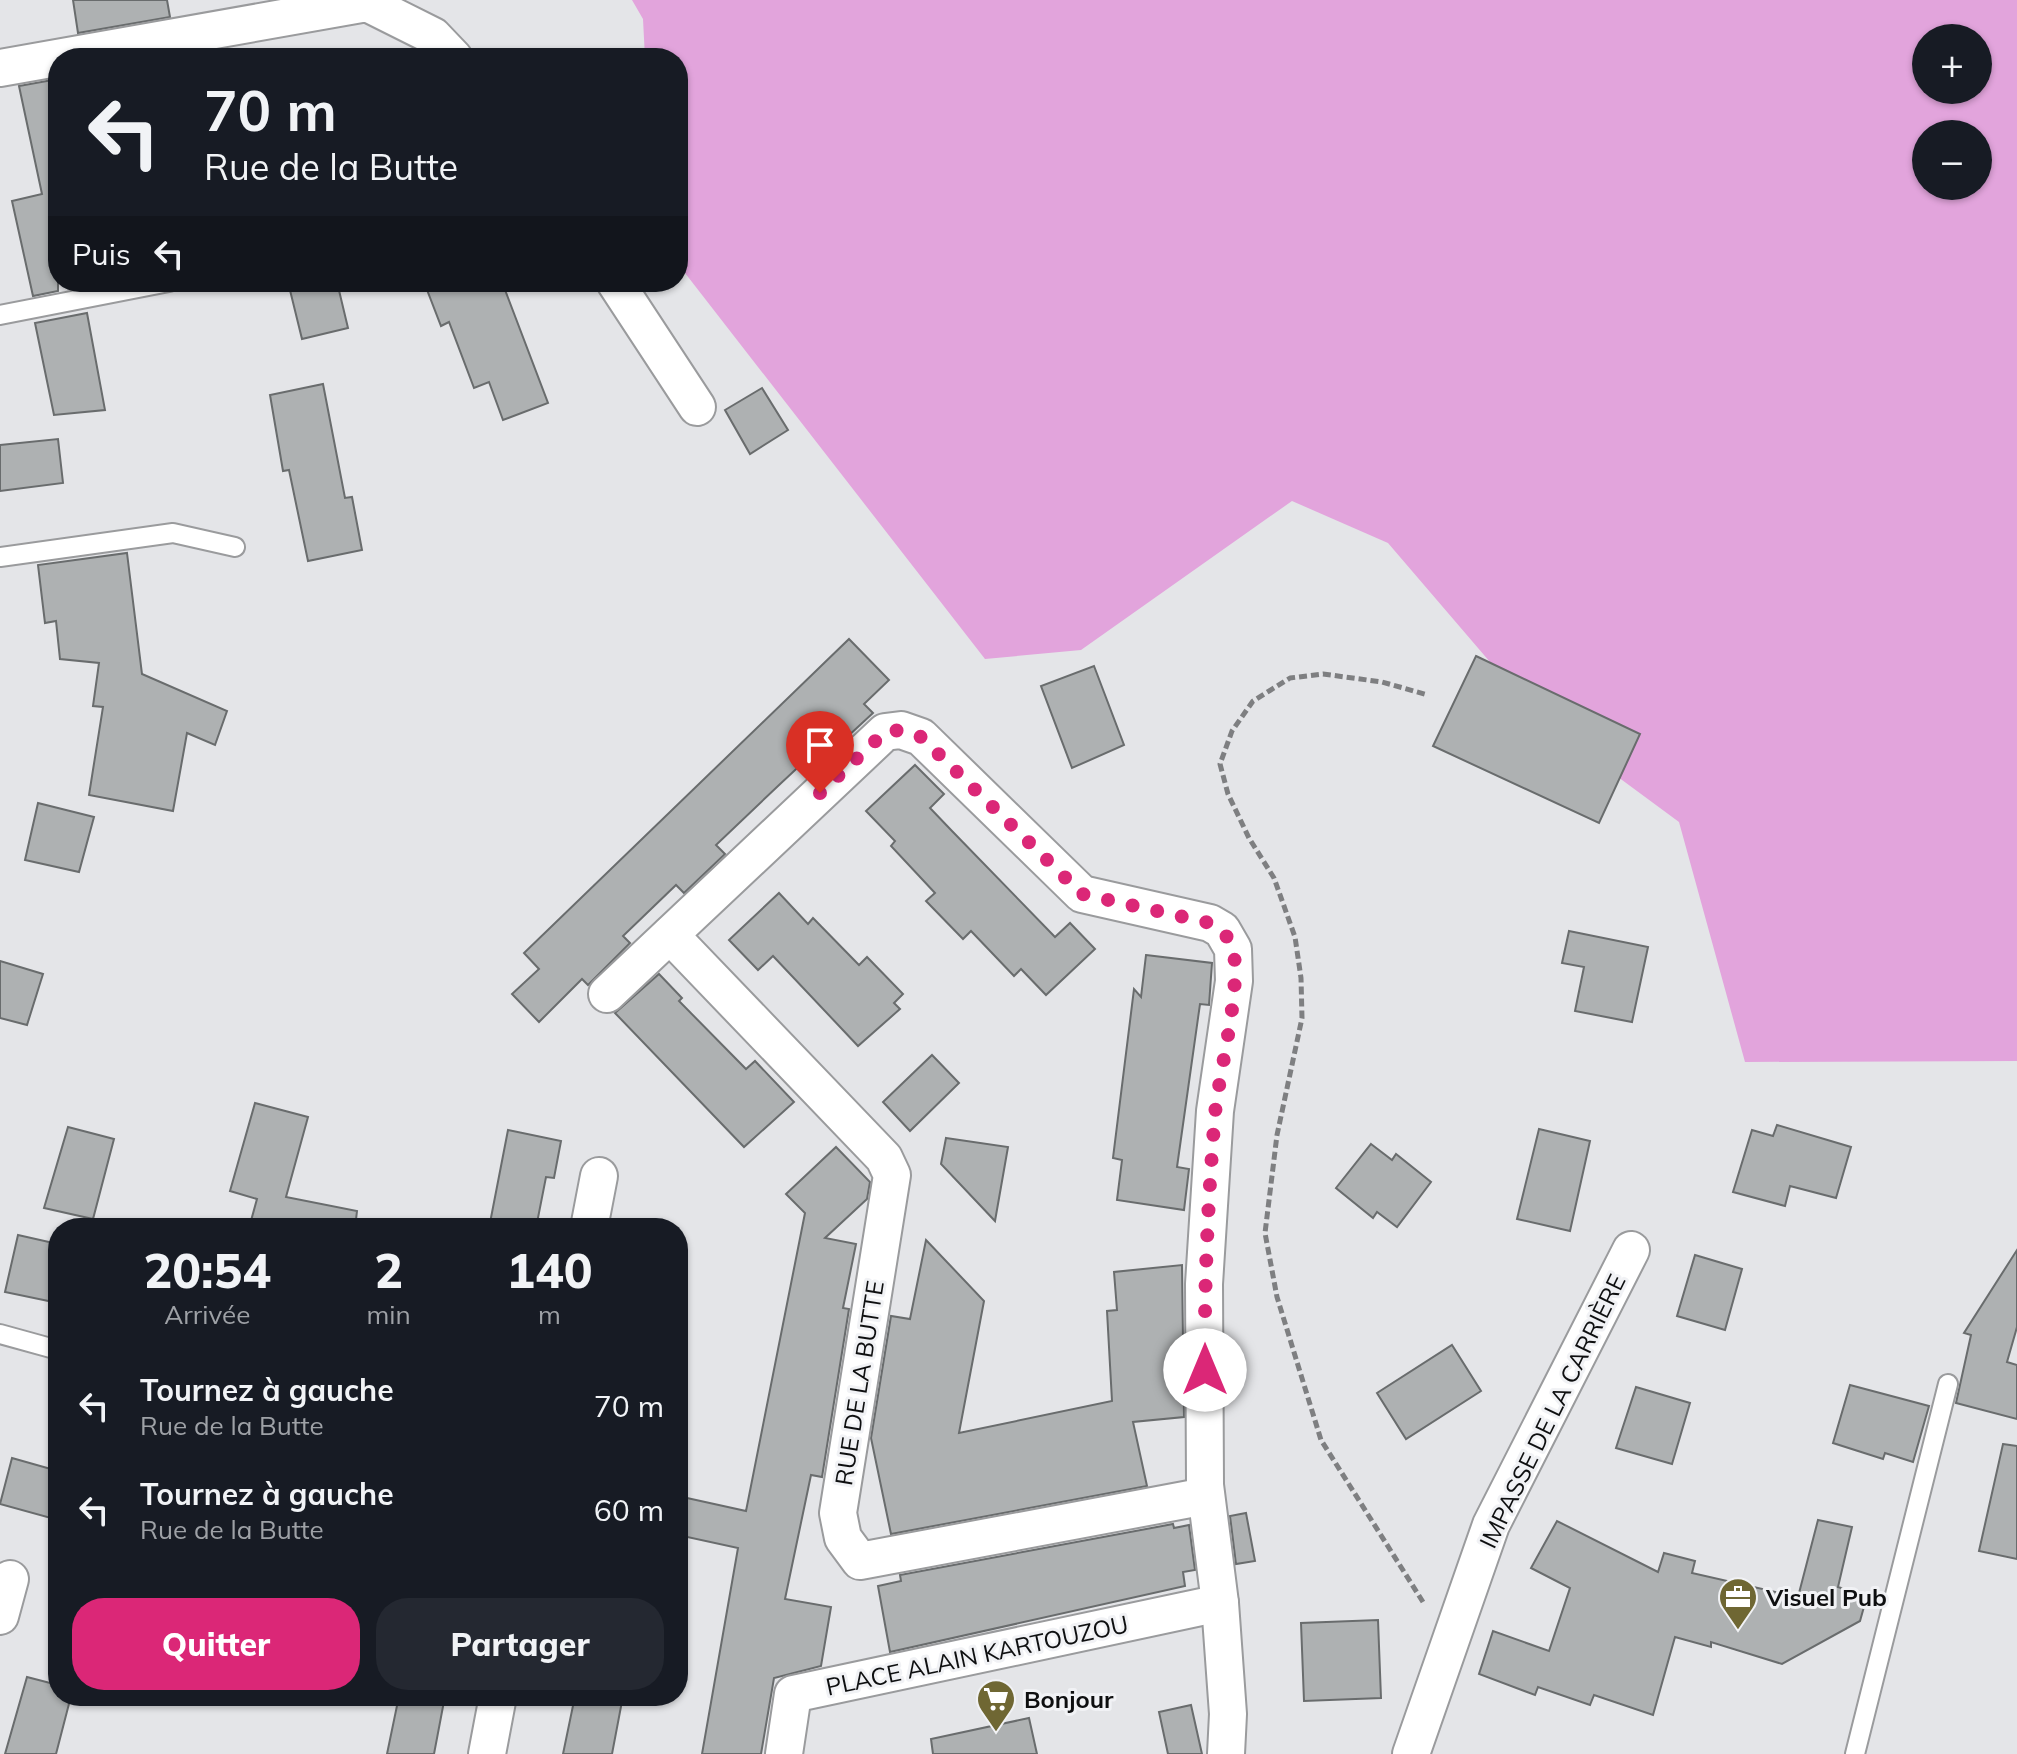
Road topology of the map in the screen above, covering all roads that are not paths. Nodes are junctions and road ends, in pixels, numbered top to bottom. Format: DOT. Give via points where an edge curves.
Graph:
graph roads {
  1 [pos="113,48"];
  2 [pos="444,48"];
  3 [pos="48,59"];
  4 [pos="0,68"];
  5 [pos="118,292"];
  6 [pos="622,292"];
  7 [pos="0,315"];
  8 [pos="697,407"];
  9 [pos="235,547"];
  10 [pos="0,557"];
  11 [pos="670,935"];
  12 [pos="607,994"];
  13 [pos="599,1176"];
  14 [pos="591,1218"];
  15 [pos="1631,1250"];
  16 [pos="0,1334"];
  17 [pos="48,1347"];
  18 [pos="1948,1384"];
  19 [pos="1206,1496"];
  20 [pos="10,1579"];
  21 [pos="1220,1603"];
  22 [pos="0,1616"];
  23 [pos="496,1706"];
  24 [pos="487,1754"];
  25 [pos="784,1754"];
  26 [pos="1226,1754"];
  27 [pos="1411,1754"];
  28 [pos="1855,1754"];
  1 -- 2 [label="street" via="367,3 433,36"];
  3 -- 4 [label="street"];
  5 -- 7 [label="lane"];
  6 -- 8 [label="street"];
  9 -- 10 [label="lane" via="173,533"];
  11 -- 12 [label="street"];
  11 -- 19 [label="street, RUE DE LA BUTTE" via="884,1158 892,1175 838,1513 843,1538 860,1561"];
  11 -- 19 [label="street" via="885,732 901,730 921,737 1082,894 1222,930 1233,949 1234,981 1215,1111 1204,1284"];
  13 -- 14 [label="street"];
  15 -- 27 [label="street, IMPASSE DE LA CARRIÈRE" via="1491,1525"];
  16 -- 17 [label="lane"];
  18 -- 28 [label="lane"];
  19 -- 21 [label="street"];
  20 -- 22 [label="street"];
  21 -- 25 [label="street, PLACE ALAIN KARTOUZOU" via="793,1694"];
  21 -- 26 [label="street"];
  23 -- 24 [label="street"];
}
